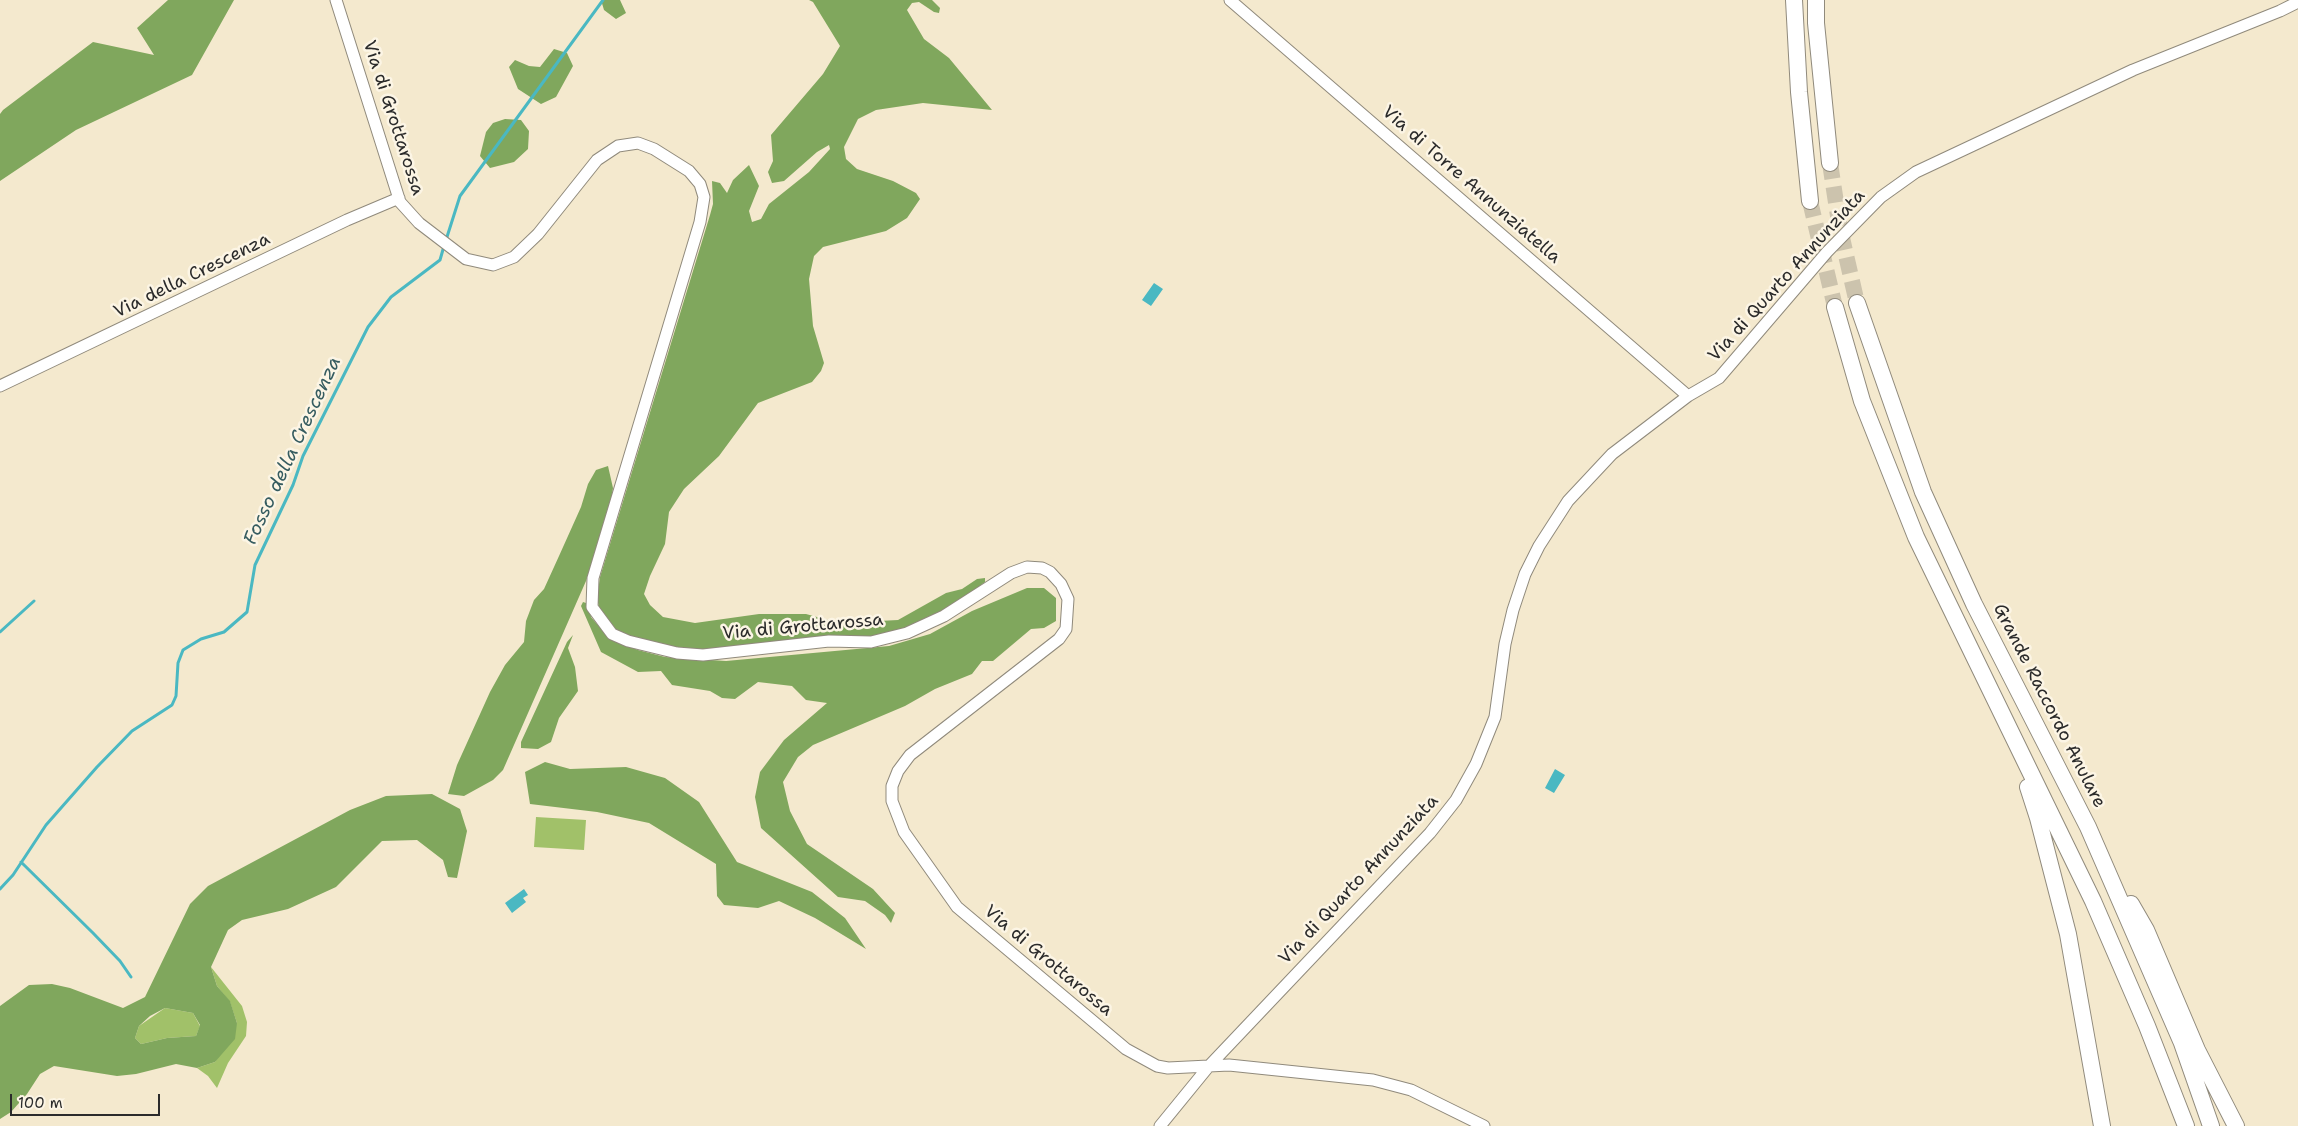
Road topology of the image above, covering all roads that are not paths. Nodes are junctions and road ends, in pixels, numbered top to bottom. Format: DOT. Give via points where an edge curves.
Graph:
graph roads {
  1 [pos="336,0"];
  2 [pos="1230,0"];
  3 [pos="1794,0"];
  4 [pos="1816,0"];
  5 [pos="2298,2"];
  6 [pos="1830,162"];
  7 [pos="399,198"];
  8 [pos="1810,201"];
  9 [pos="1856,303"];
  10 [pos="1835,307"];
  11 [pos="0,386"];
  12 [pos="1688,396"];
  13 [pos="2003,717"];
  14 [pos="2088,827"];
  15 [pos="1209,1066"];
  16 [pos="1160,1126"];
  17 [pos="1484,1126"];
  18 [pos="2102,1126"];
  19 [pos="2186,1126"];
  20 [pos="2211,1126"];
  21 [pos="2236,1126"];
  1 -- 7 [label="street, Via di Grottarossa"];
  2 -- 12 [label="street, Via di Torre Annunziatella"];
  3 -- 8 [label="highway"];
  4 -- 6 [label="highway"];
  5 -- 12 [label="street, Via di Quarto Annunziata" via="2133,70 1916,172 1881,197 1827,252 1719,378"];
  7 -- 11 [label="street, Via della Crescenza"];
  7 -- 15 [label="street, Via di Grottarossa" via="406,210 456,252 475,263 498,265 511,260 538,234 597,160 618,146 633,143 647,146 694,175 703,192 703,209 593,578 592,607 597,617 612,634 677,653 703,654 828,641 871,642 907,634 944,616 1011,573 1027,567 1050,572 1062,584 1068,599 1066,629 1049,648 910,755 892,786 896,816 957,907 1126,1050 1157,1066"];
  9 -- 14 [label="highway, Grande Raccordo Anulare" via="1923,492 1974,604"];
  10 -- 13 [label="highway" via="1862,402 1916,537"];
  12 -- 15 [label="street, Via di Quarto Annunziata" via="1600,466 1568,501 1539,546 1513,610 1495,717 1476,764 1456,800 1430,833"];
  13 -- 18 [label="highway" via="2038,818 2068,934"];
  13 -- 19 [label="highway" via="2094,902"];
  14 -- 20 [label="highway, Grande Raccordo Anulare" via="2182,1043"];
  14 -- 21 [label="highway" via="2146,930 2197,1050"];
  15 -- 16 [label="street, Via di Quarto Annunziata"];
  15 -- 17 [label="street, Via di Grottarossa" via="1373,1080 1411,1090"];
}
